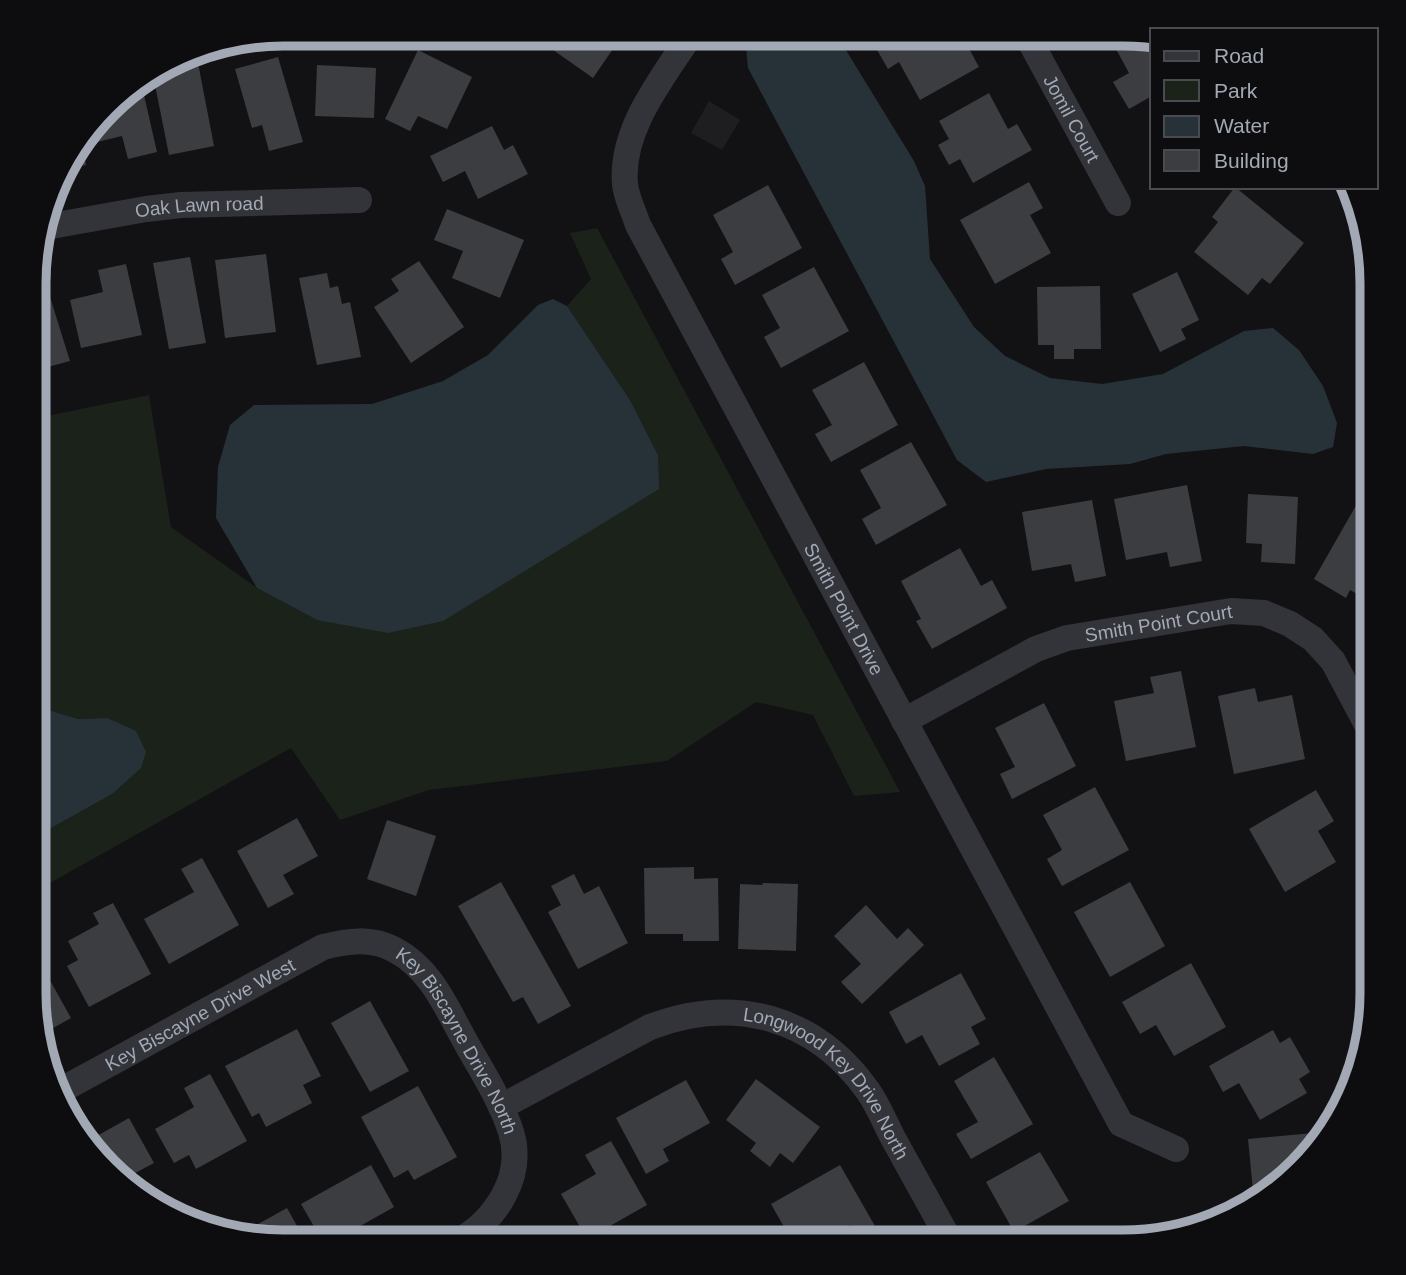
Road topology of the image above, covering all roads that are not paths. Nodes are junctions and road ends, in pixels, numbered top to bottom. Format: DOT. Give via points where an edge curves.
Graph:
graph roads {
  1 [pos="684,46"];
  2 [pos="1033,46"];
  3 [pos="359,200"];
  4 [pos="1118,203"];
  5 [pos="53,226"];
  6 [pos="1360,712"];
  7 [pos="904,721"];
  8 [pos="346,941"];
  9 [pos="66,1087"];
  10 [pos="501,1107"];
  11 [pos="1176,1149"];
  12 [pos="943,1229"];
  13 [pos="475,1230"];
  1 -- 7 [label="street, Smith Point Drive" via="628,145 625,185 638,225"];
  2 -- 4 [label="street, Jomil Court"];
  3 -- 5 [label="street, Oak Lawn road" via="181,205"];
  6 -- 7 [label="street, Smith Point Court" via="1333,661 1313,639 1264,613 1231,611 1068,638 1036,649"];
  7 -- 11 [label="street, Smith Point Drive" via="1121,1124"];
  8 -- 9 [label="street, Key Biscayne Drive West" via="323,947"];
  8 -- 10 [label="street, Key Biscayne Drive North" via="393,948 414,961 432,982"];
  10 -- 12 [label="street, Longwood Key Drive North" via="650,1027 693,1014 736,1012 771,1018 820,1042 867,1091"];
  10 -- 13 [label="street, Key Biscayne Drive North" via="512,1134 509,1189 494,1213"];
}
